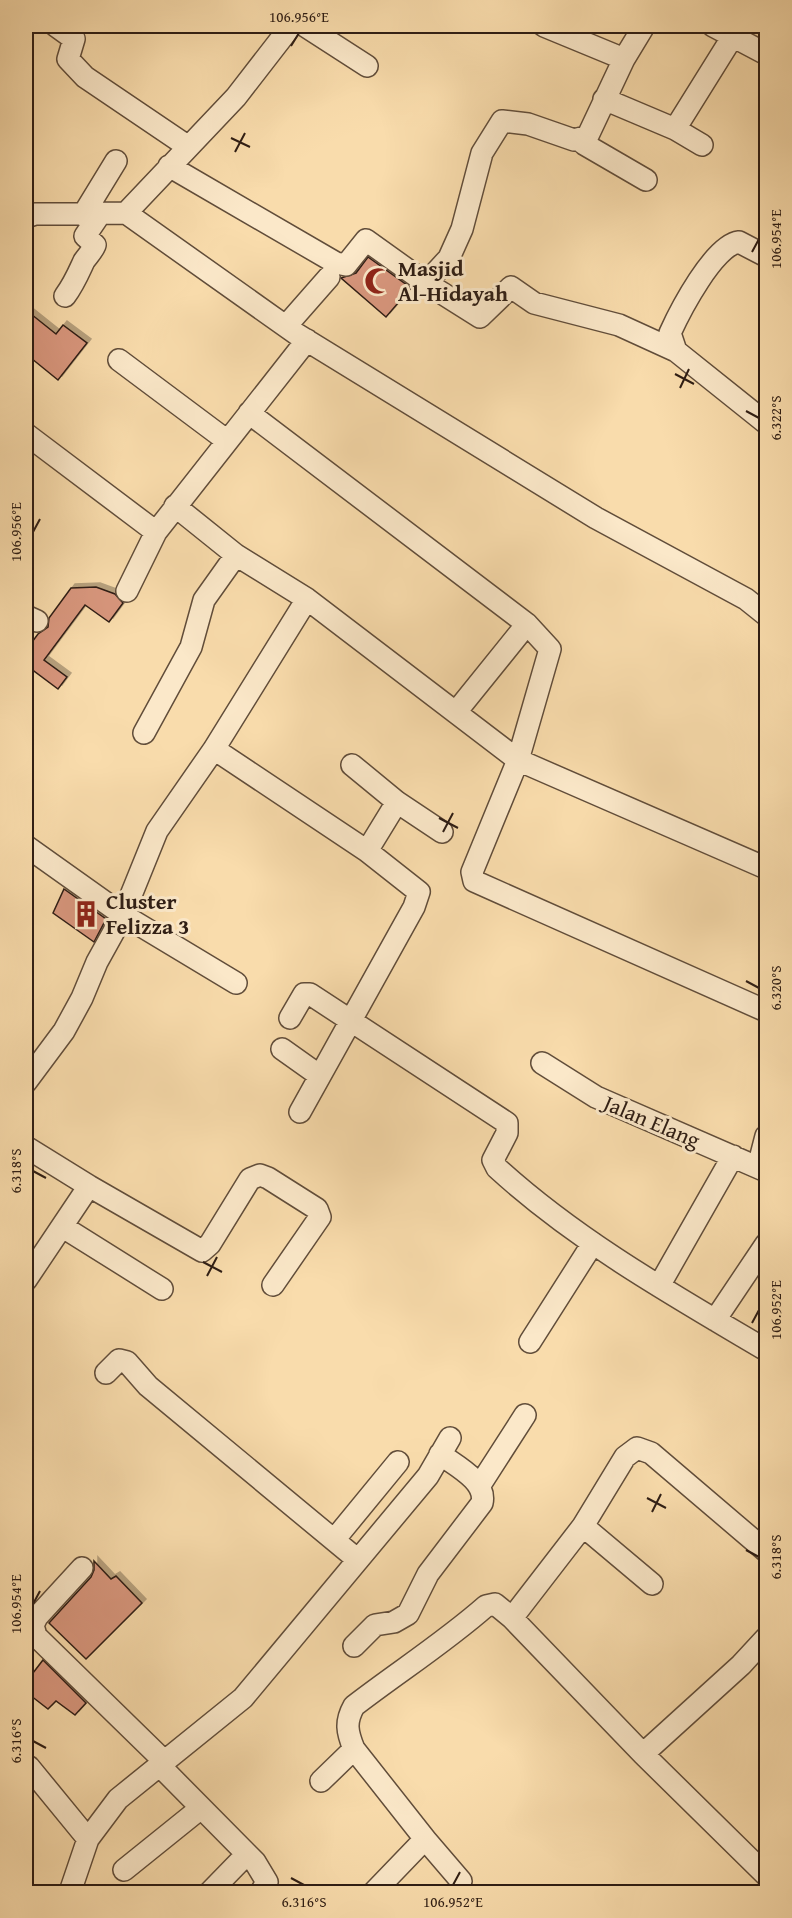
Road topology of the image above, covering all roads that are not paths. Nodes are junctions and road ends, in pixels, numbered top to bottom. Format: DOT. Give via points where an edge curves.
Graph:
graph roads {
  1 [pos="56,26"];
  2 [pos="291,26"];
  3 [pos="306,26"];
  4 [pos="544,26"];
  5 [pos="644,26"];
  6 [pos="712,26"];
  7 [pos="733,36"];
  8 [pos="766,54"];
  9 [pos="624,59"];
  10 [pos="367,66"];
  11 [pos="604,99"];
  12 [pos="675,129"];
  13 [pos="585,137"];
  14 [pos="702,145"];
  15 [pos="187,146"];
  16 [pos="116,160"];
  17 [pos="169,166"];
  18 [pos="646,180"];
  19 [pos="126,213"];
  20 [pos="92,215"];
  21 [pos="26,217"];
  22 [pos="766,256"];
  23 [pos="329,278"];
  24 [pos="426,283"];
  25 [pos="65,296"];
  26 [pos="286,326"];
  27 [pos="307,340"];
  28 [pos="676,351"];
  29 [pos="119,360"];
  30 [pos="249,413"];
  31 [pos="766,423"];
  32 [pos="26,434"];
  33 [pos="226,440"];
  34 [pos="175,506"];
  35 [pos="156,532"];
  36 [pos="236,555"];
  37 [pos="127,591"];
  38 [pos="307,599"];
  39 [pos="766,615"];
  40 [pos="527,624"];
  41 [pos="456,712"];
  42 [pos="144,733"];
  43 [pos="214,750"];
  44 [pos="518,760"];
  45 [pos="352,765"];
  46 [pos="397,802"];
  47 [pos="442,832"];
  48 [pos="26,846"];
  49 [pos="367,851"];
  50 [pos="766,867"];
  51 [pos="123,915"];
  52 [pos="236,983"];
  53 [pos="766,1011"];
  54 [pos="290,1017"];
  55 [pos="351,1020"];
  56 [pos="282,1049"];
  57 [pos="542,1063"];
  58 [pos="320,1076"];
  59 [pos="26,1083"];
  60 [pos="300,1112"];
  61 [pos="766,1136"];
  62 [pos="26,1147"];
  63 [pos="733,1156"];
  64 [pos="762,1169"];
  65 [pos="89,1186"];
  66 [pos="63,1227"];
  67 [pos="593,1243"];
  68 [pos="766,1244"];
  69 [pos="28,1271"];
  70 [pos="273,1285"];
  71 [pos="658,1286"];
  72 [pos="162,1289"];
  73 [pos="715,1320"];
  74 [pos="530,1342"];
  75 [pos="766,1350"];
  76 [pos="106,1373"];
  77 [pos="525,1415"];
  78 [pos="398,1462"];
  79 [pos="480,1485"];
  80 [pos="583,1526"];
  81 [pos="334,1540"];
  82 [pos="766,1551"];
  83 [pos="358,1560"];
  84 [pos="82,1568"];
  85 [pos="651,1584"];
  86 [pos="512,1618"];
  87 [pos="766,1638"];
  88 [pos="354,1646"];
  89 [pos="354,1749"];
  90 [pos="643,1754"];
  91 [pos="162,1764"];
  92 [pos="29,1767"];
  93 [pos="321,1781"];
  94 [pos="201,1808"];
  95 [pos="88,1839"];
  96 [pos="425,1839"];
  97 [pos="246,1855"];
  98 [pos="124,1870"];
  99 [pos="765,1871"];
  100 [pos="461,1881"];
  101 [pos="70,1893"];
  102 [pos="210,1893"];
  103 [pos="261,1893"];
  104 [pos="374,1893"];
  1 -- 15 [label="street" via="74,39 68,59 85,77"];
  2 -- 15 [label="street" via="236,97"];
  3 -- 10 [label="street"];
  4 -- 9 [label="street"];
  5 -- 9 [label="street"];
  6 -- 7 [label="street"];
  7 -- 8 [label="street"];
  7 -- 12 [label="street"];
  9 -- 11 [label="street"];
  11 -- 12 [label="street"];
  11 -- 13 [label="street"];
  12 -- 14 [label="street"];
  13 -- 18 [label="street" via="584,144 591,150"];
  13 -- 24 [label="street" via="574,140 528,124 502,121 483,153 462,229 449,258"];
  15 -- 17 [label="street"];
  16 -- 20 [label="street"];
  17 -- 19 [label="street"];
  17 -- 24 [label="street" via="336,263 346,265 366,240"];
  19 -- 20 [label="street"];
  19 -- 26 [label="street"];
  20 -- 21 [label="street"];
  20 -- 25 [label="street" via="85,236 94,245 92,252"];
  22 -- 28 [label="street" via="738,242 728,244 679,312 670,333"];
  23 -- 26 [label="street"];
  24 -- 28 [label="street" via="480,317 511,287 534,303 619,325"];
  26 -- 27 [label="street"];
  27 -- 30 [label="street"];
  27 -- 39 [label="street" via="596,518 746,599"];
  28 -- 31 [label="street"];
  29 -- 33 [label="street"];
  30 -- 33 [label="street"];
  30 -- 40 [label="street"];
  32 -- 35 [label="street"];
  33 -- 34 [label="street"];
  34 -- 35 [label="street"];
  34 -- 36 [label="street"];
  35 -- 37 [label="street"];
  36 -- 38 [label="street"];
  36 -- 42 [label="street" via="204,600 191,647"];
  38 -- 41 [label="street"];
  38 -- 43 [label="street"];
  40 -- 41 [label="street"];
  40 -- 44 [label="street" via="550,649"];
  41 -- 44 [label="street"];
  43 -- 49 [label="street"];
  43 -- 51 [label="street" via="158,831"];
  44 -- 50 [label="street"];
  44 -- 53 [label="street" via="472,872 477,884"];
  45 -- 46 [label="street"];
  46 -- 47 [label="street"];
  46 -- 49 [label="street"];
  48 -- 51 [label="street"];
  49 -- 55 [label="street" via="420,894"];
  51 -- 52 [label="street"];
  51 -- 59 [label="street" via="64,1031"];
  54 -- 55 [label="street" via="307,993"];
  55 -- 58 [label="street"];
  55 -- 67 [label="street" via="507,1123 507,1132 493,1160 497,1167 536,1203"];
  56 -- 58 [label="street"];
  57 -- 63 [label="street, Jalan Elang" via="596,1097"];
  58 -- 60 [label="street"];
  61 -- 64 [label="street"];
  62 -- 65 [label="street"];
  63 -- 64 [label="street, Jalan Elang"];
  63 -- 71 [label="street"];
  65 -- 66 [label="street"];
  65 -- 70 [label="street" via="202,1251 250,1179 260,1175 268,1178 317,1209 321,1217"];
  66 -- 69 [label="street"];
  66 -- 72 [label="street"];
  67 -- 71 [label="street"];
  67 -- 74 [label="street"];
  68 -- 73 [label="street"];
  71 -- 73 [label="street"];
  73 -- 75 [label="street"];
  76 -- 81 [label="street" via="119,1359 127,1362 148,1386"];
  77 -- 79 [label="street"];
  78 -- 81 [label="street"];
  79 -- 83 [label="street" via="445,1446 428,1476"];
  79 -- 88 [label="street" via="484,1496 479,1509 428,1574 408,1614 394,1622 375,1625"];
  80 -- 82 [label="street" via="625,1457 637,1448 651,1453"];
  80 -- 85 [label="street"];
  80 -- 86 [label="street"];
  81 -- 83 [label="street"];
  83 -- 91 [label="street" via="243,1698"];
  84 -- 91 [label="street" via="37,1617 33,1625 36,1636"];
  86 -- 89 [label="street" via="497,1605 486,1606 439,1646 354,1706 347,1733"];
  86 -- 90 [label="street"];
  87 -- 90 [label="street"];
  89 -- 93 [label="street"];
  89 -- 96 [label="street"];
  90 -- 99 [label="street"];
  91 -- 94 [label="street"];
  91 -- 95 [label="street" via="118,1799"];
  92 -- 95 [label="street"];
  94 -- 97 [label="street"];
  94 -- 98 [label="street"];
  95 -- 101 [label="street"];
  96 -- 100 [label="street"];
  96 -- 104 [label="street"];
  97 -- 102 [label="street"];
  97 -- 103 [label="street" via="267,1882"];
}
